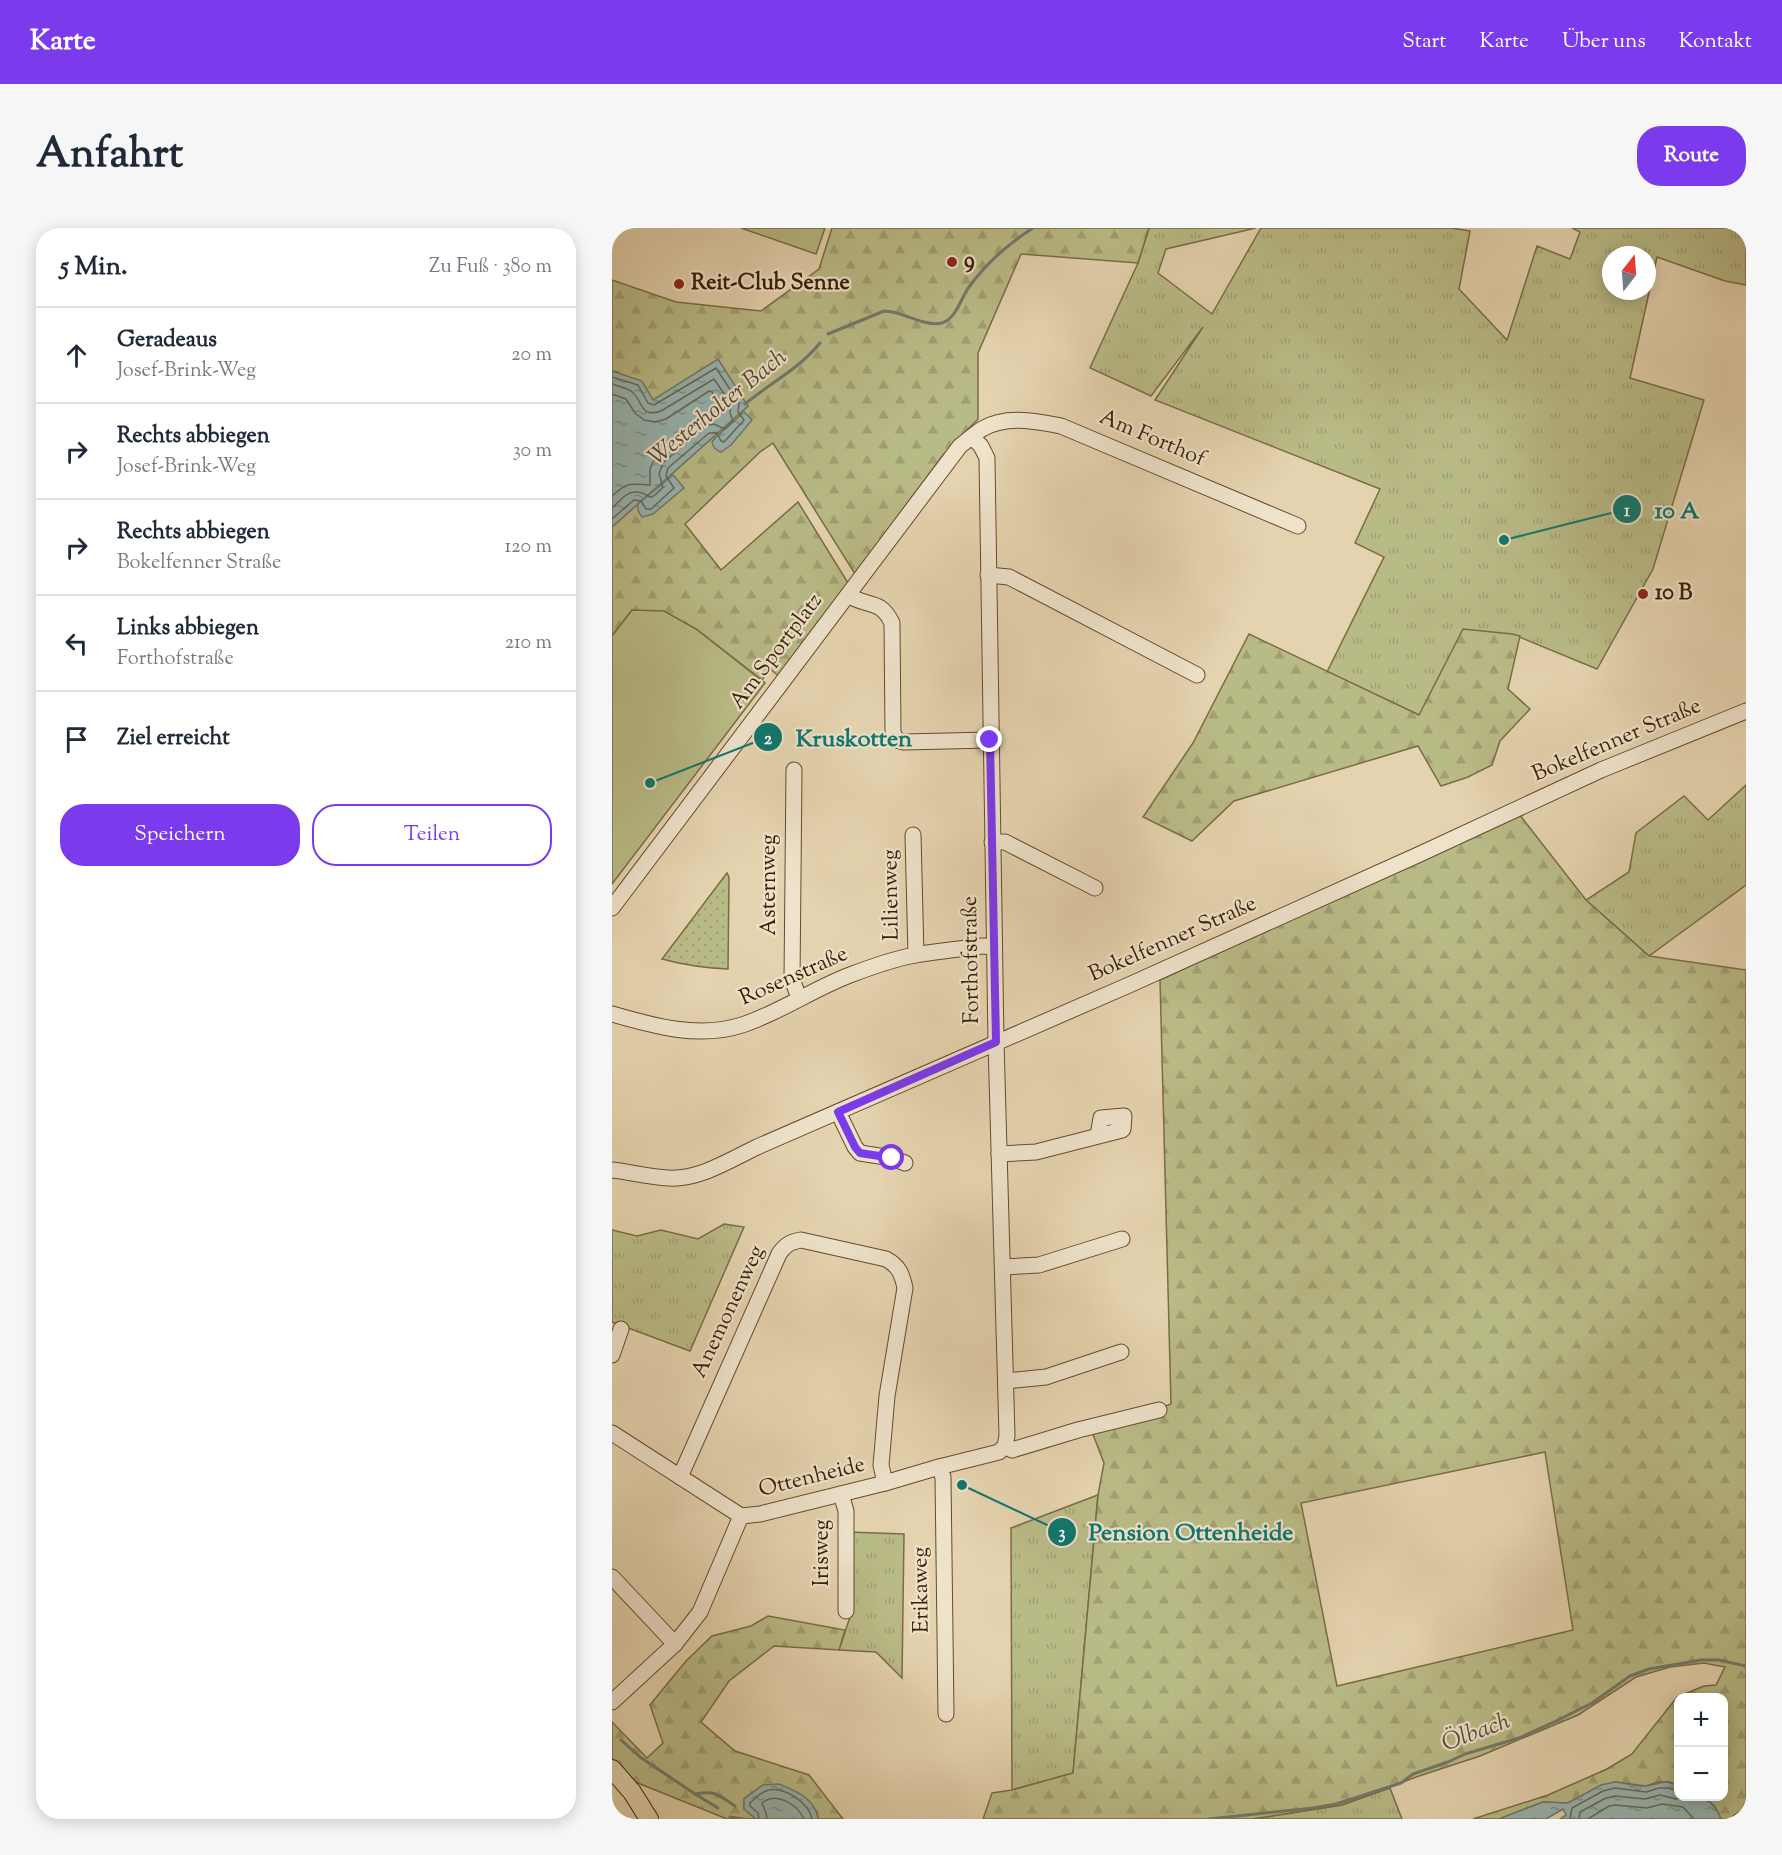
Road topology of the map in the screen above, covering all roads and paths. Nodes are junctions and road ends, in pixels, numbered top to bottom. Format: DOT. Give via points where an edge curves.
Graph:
graph roads {
  1 [pos="978,433"];
  2 [pos="1298,526"];
  3 [pos="988,575"];
  4 [pos="848,595"];
  5 [pos="1197,675"];
  6 [pos="1746,711"];
  7 [pos="990,740"];
  8 [pos="794,770"];
  9 [pos="913,835"];
  10 [pos="992,842"];
  11 [pos="1095,888"];
  12 [pos="612,908"];
  13 [pos="994,947"];
  14 [pos="916,955"];
  15 [pos="799,999"];
  16 [pos="612,1014"];
  17 [pos="996,1042"];
  18 [pos="838,1112"];
  19 [pos="1098,1135"];
  20 [pos="999,1154"];
  21 [pos="905,1163"];
  22 [pos="612,1170"];
  23 [pos="1122,1239"];
  24 [pos="1003,1267"];
  25 [pos="621,1329"];
  26 [pos="1121,1352"];
  27 [pos="612,1355"];
  28 [pos="1006,1381"];
  29 [pos="1159,1410"];
  30 [pos="612,1433"];
  31 [pos="1005,1446"];
  32 [pos="939,1467"];
  33 [pos="680,1477"];
  34 [pos="885,1483"];
  35 [pos="841,1494"];
  36 [pos="741,1516"];
  37 [pos="612,1577"];
  38 [pos="846,1611"];
  39 [pos="675,1644"];
  40 [pos="612,1702"];
  41 [pos="946,1714"];
  42 [pos="612,1769"];
  43 [pos="649,1819"];
  1 -- 2 [label="street, Am Forthof" via="1008,420 1061,426"];
  1 -- 3 [label="street, Forthofstraße" via="987,458"];
  1 -- 4 [label="street, Am Sportplatz" via="960,446"];
  3 -- 5 [label="street" via="1009,578"];
  3 -- 7 [label="street, Forthofstraße"];
  4 -- 7 [label="street" via="886,611 892,623 893,733 897,740"];
  4 -- 12 [label="street, Am Sportplatz"];
  6 -- 17 [label="street, Bokelfenner Straße" via="1601,770"];
  7 -- 10 [label="street, Forthofstraße"];
  8 -- 15 [label="street, Asternweg" via="792,979"];
  9 -- 14 [label="street, Lilienweg"];
  10 -- 11 [label="street" via="1005,843"];
  10 -- 13 [label="street, Forthofstraße"];
  13 -- 14 [label="street, Rosenstraße"];
  13 -- 17 [label="street, Forthofstraße"];
  14 -- 15 [label="street, Rosenstraße" via="848,976"];
  15 -- 16 [label="street, Rosenstraße" via="741,1026 716,1031 679,1031"];
  17 -- 18 [label="street, Bokelfenner Straße"];
  17 -- 20 [label="street, Forthofstraße"];
  18 -- 21 [label="street" via="860,1153"];
  18 -- 22 [label="street, Bokelfenner Straße" via="690,1176 670,1178"];
  19 -- 20 [label="street" via="1036,1152"];
  20 -- 24 [label="street, Forthofstraße"];
  23 -- 24 [label="street" via="1038,1265"];
  24 -- 28 [label="street, Forthofstraße"];
  25 -- 27 [label="street"];
  26 -- 28 [label="street" via="1047,1377"];
  28 -- 31 [label="street"];
  29 -- 31 [label="street, Ottenheide" via="1012,1450"];
  30 -- 33 [label="street, Ottenheide"];
  31 -- 32 [label="street, Ottenheide" via="999,1452"];
  32 -- 34 [label="street, Ottenheide"];
  32 -- 41 [label="street, Erikaweg" via="943,1477"];
  33 -- 34 [label="street, Anemonenweg" via="779,1254 784,1246 801,1240 886,1259 902,1274 905,1288 887,1395 881,1466"];
  33 -- 36 [label="street, Ottenheide"];
  34 -- 35 [label="street, Ottenheide"];
  35 -- 36 [label="street, Ottenheide"];
  35 -- 38 [label="street, Irisweg" via="846,1511"];
  36 -- 39 [label="street" via="700,1612"];
  37 -- 39 [label="street"];
  39 -- 40 [label="street"];
  42 -- 43 [label="main road"];
}
